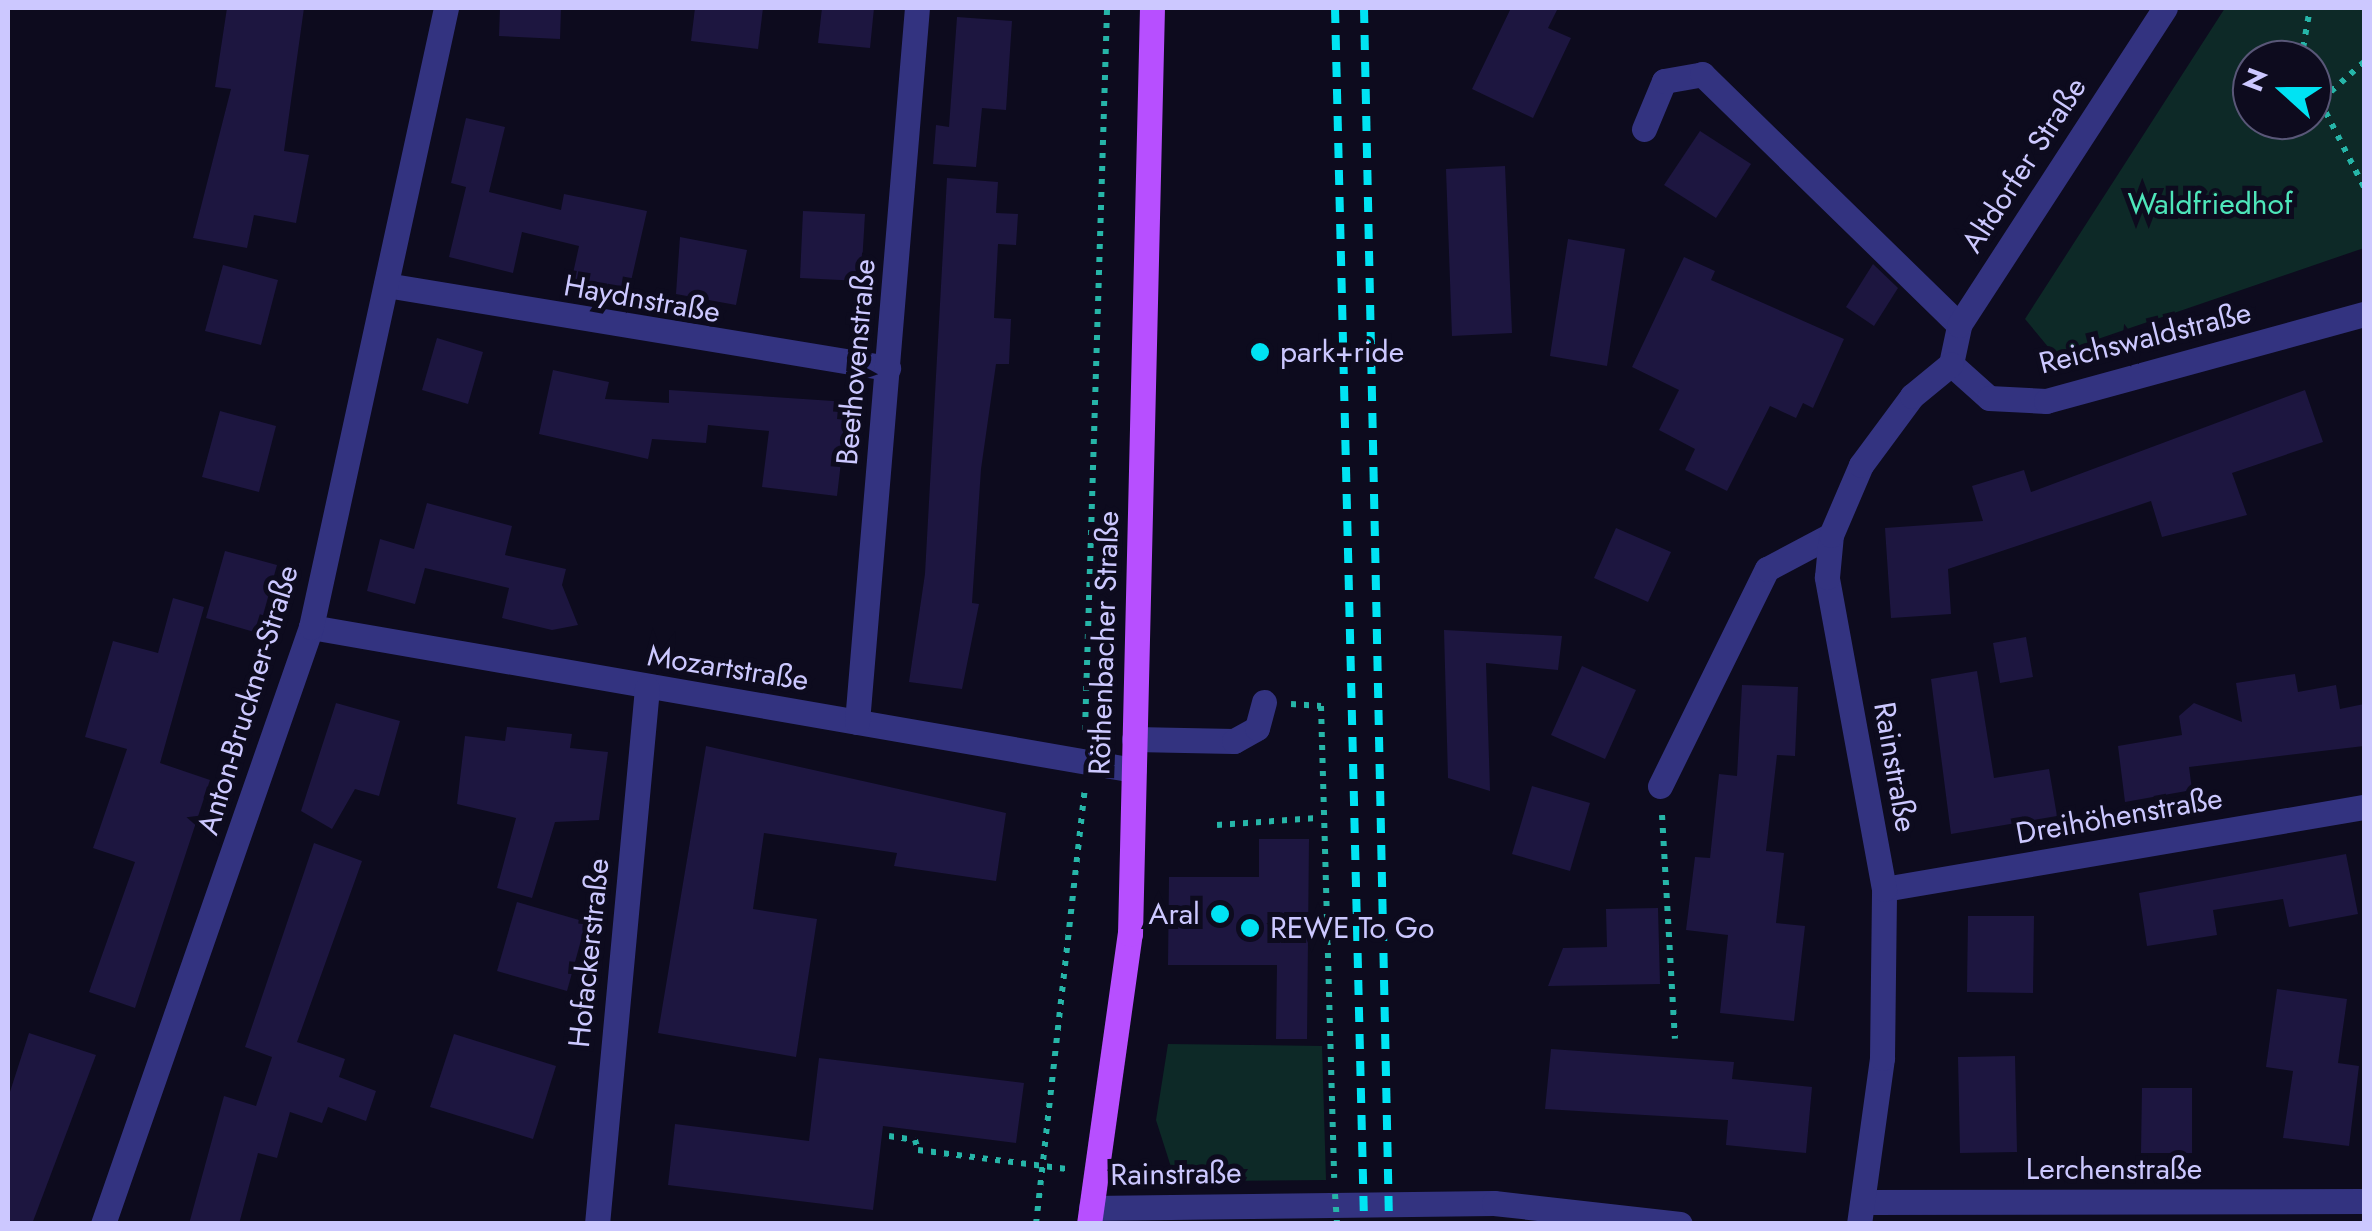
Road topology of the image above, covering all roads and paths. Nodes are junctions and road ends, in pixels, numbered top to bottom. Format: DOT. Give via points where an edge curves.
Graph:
graph roads {
  1 [pos="446,8"];
  2 [pos="916,8"];
  3 [pos="1107,8"];
  4 [pos="1152,8"];
  5 [pos="2164,8"];
  6 [pos="2310,8"];
  7 [pos="2304,40"];
  8 [pos="2364,62"];
  9 [pos="2332,90"];
  10 [pos="2332,124"];
  11 [pos="1644,128"];
  12 [pos="2364,188"];
  13 [pos="386,286"];
  14 [pos="2364,314"];
  15 [pos="1959,326"];
  16 [pos="1952,364"];
  17 [pos="888,368"];
  18 [pos="1831,536"];
  19 [pos="311,627"];
  20 [pos="648,688"];
  21 [pos="1264,702"];
  22 [pos="857,722"];
  23 [pos="1134,739"];
  24 [pos="1084,762"];
  25 [pos="1134,770"];
  26 [pos="1660,786"];
  27 [pos="2364,807"];
  28 [pos="1318,818"];
  29 [pos="1217,825"];
  30 [pos="1884,889"];
  31 [pos="1674,1039"];
  32 [pos="889,1136"];
  33 [pos="1047,1168"];
  34 [pos="1098,1172"];
  35 [pos="2364,1201"];
  36 [pos="1861,1213"];
  37 [pos="1090,1216"];
  38 [pos="103,1224"];
  39 [pos="598,1224"];
  40 [pos="1036,1224"];
  41 [pos="1336,1224"];
  42 [pos="1680,1224"];
  1 -- 13 [label="street, Anton-Bruckner-Straße"];
  2 -- 17 [label="street, Beethovenstraße"];
  3 -- 24 [label="path"];
  4 -- 23 [label="main road, Röthenbacher Straße"];
  5 -- 15 [label="street, Altdorfer Straße"];
  6 -- 7 [label="path"];
  8 -- 9 [label="path"];
  10 -- 12 [label="path"];
  11 -- 15 [label="street" via="1664,81 1702,74"];
  13 -- 17 [label="street, Haydnstraße"];
  13 -- 19 [label="street, Anton-Bruckner-Straße"];
  14 -- 16 [label="street, Reichswaldstraße" via="2046,401 1989,398"];
  15 -- 16 [label="street, Altdorfer Straße"];
  16 -- 18 [label="street, Rainstraße" via="1912,396 1861,465"];
  17 -- 22 [label="street, Beethovenstraße"];
  18 -- 26 [label="street" via="1767,570"];
  18 -- 30 [label="street, Rainstraße" via="1827,576"];
  19 -- 20 [label="street, Mozartstraße"];
  19 -- 38 [label="street, Anton-Bruckner-Straße"];
  20 -- 22 [label="street, Mozartstraße"];
  20 -- 39 [label="street, Hofackerstraße"];
  21 -- 23 [label="street" via="1256,728 1234,741"];
  21 -- 28 [label="path" via="1321,706"];
  22 -- 24 [label="street, Mozartstraße"];
  23 -- 25 [label="main road, Röthenbacher Straße"];
  24 -- 25 [label="street, Mozartstraße"];
  24 -- 33 [label="path" via="1083,864"];
  25 -- 34 [label="main road, Röthenbacher Straße" via="1128,952"];
  26 -- 31 [label="path"];
  27 -- 30 [label="street, Dreihöhenstraße"];
  28 -- 29 [label="path"];
  28 -- 41 [label="path, bridge"];
  30 -- 36 [label="street, Rainstraße" via="1882,1058"];
  32 -- 33 [label="path" via="915,1140 918,1150"];
  33 -- 34 [label="path"];
  33 -- 40 [label="path"];
  34 -- 37 [label="main road, Röthenbacher Straße"];
  35 -- 36 [label="street, Lerchenstraße"];
  37 -- 42 [label="street, Rainstraße" via="1494,1203"];
}
